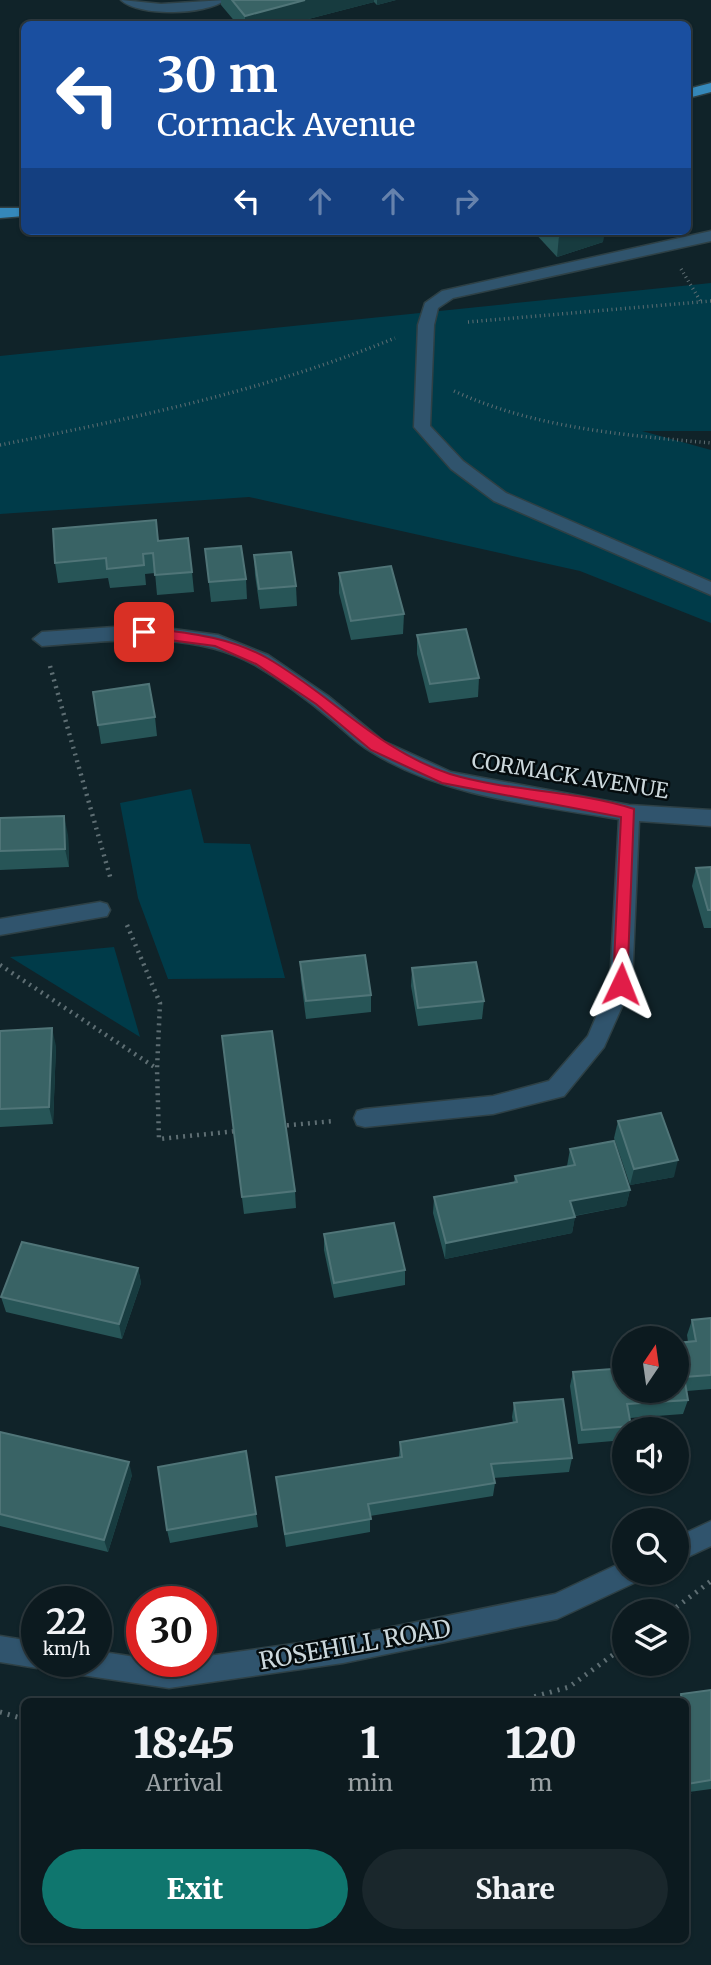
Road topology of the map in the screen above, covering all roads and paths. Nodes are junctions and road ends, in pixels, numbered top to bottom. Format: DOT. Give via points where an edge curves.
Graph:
graph roads {
  1 [pos="128,0"];
  2 [pos="218,0"];
  3 [pos="711,87"];
  4 [pos="691,93"];
  5 [pos="21,212"];
  6 [pos="0,213"];
  7 [pos="656,235"];
  8 [pos="711,236"];
  9 [pos="667,248"];
  10 [pos="711,301"];
  11 [pos="701,302"];
  12 [pos="426,325"];
  13 [pos="425,376"];
  14 [pos="711,443"];
  15 [pos="0,445"];
  16 [pos="711,589"];
  17 [pos="42,639"];
  18 [pos="628,813"];
  19 [pos="711,818"];
  20 [pos="115,892"];
  21 [pos="100,910"];
  22 [pos="124,918"];
  23 [pos="0,927"];
  24 [pos="0,965"];
  25 [pos="157,1069"];
  26 [pos="365,1118"];
  27 [pos="269,1128"];
  28 [pos="241,1130"];
  29 [pos="711,1533"];
  30 [pos="689,1544"];
  31 [pos="612,1580"];
  32 [pos="711,1581"];
  33 [pos="687,1599"];
  34 [pos="0,1649"];
  35 [pos="21,1652"];
  36 [pos="612,1656"];
  37 [pos="112,1667"];
  38 [pos="530,1698"];
  39 [pos="0,1712"];
  40 [pos="21,1718"];
  1 -- 2 [label="street" via="137,5 190,7"];
  3 -- 4 [label="main road"];
  5 -- 6 [label="main road"];
  7 -- 9 [label="street"];
  8 -- 9 [label="street"];
  9 -- 11 [label="path"];
  9 -- 12 [label="street" via="448,294 431,306"];
  10 -- 11 [label="path"];
  11 -- 12 [label="path"];
  12 -- 13 [label="street"];
  12 -- 15 [label="path" via="356,354 163,412"];
  13 -- 14 [label="path" via="471,401 544,421 625,436"];
  13 -- 16 [label="street" via="422,427 457,465 500,497"];
  17 -- 18 [label="street, CORMACK AVENUE" via="144,632 218,642 271,667 376,746 447,779"];
  17 -- 20 [label="path"];
  18 -- 19 [label="street, CORMACK AVENUE"];
  18 -- 26 [label="street" via="621,984 596,1041 556,1089 492,1105"];
  21 -- 23 [label="street"];
  22 -- 25 [label="path" via="160,1003"];
  24 -- 25 [label="path"];
  25 -- 28 [label="path" via="159,1139"];
  26 -- 27 [label="path"];
  29 -- 30 [label="street"];
  31 -- 37 [label="street, ROSEHILL ROAD" via="557,1606 343,1650 169,1675"];
  32 -- 33 [label="path"];
  34 -- 35 [label="street"];
  36 -- 38 [label="path" via="569,1687"];
  39 -- 40 [label="path"];
}
